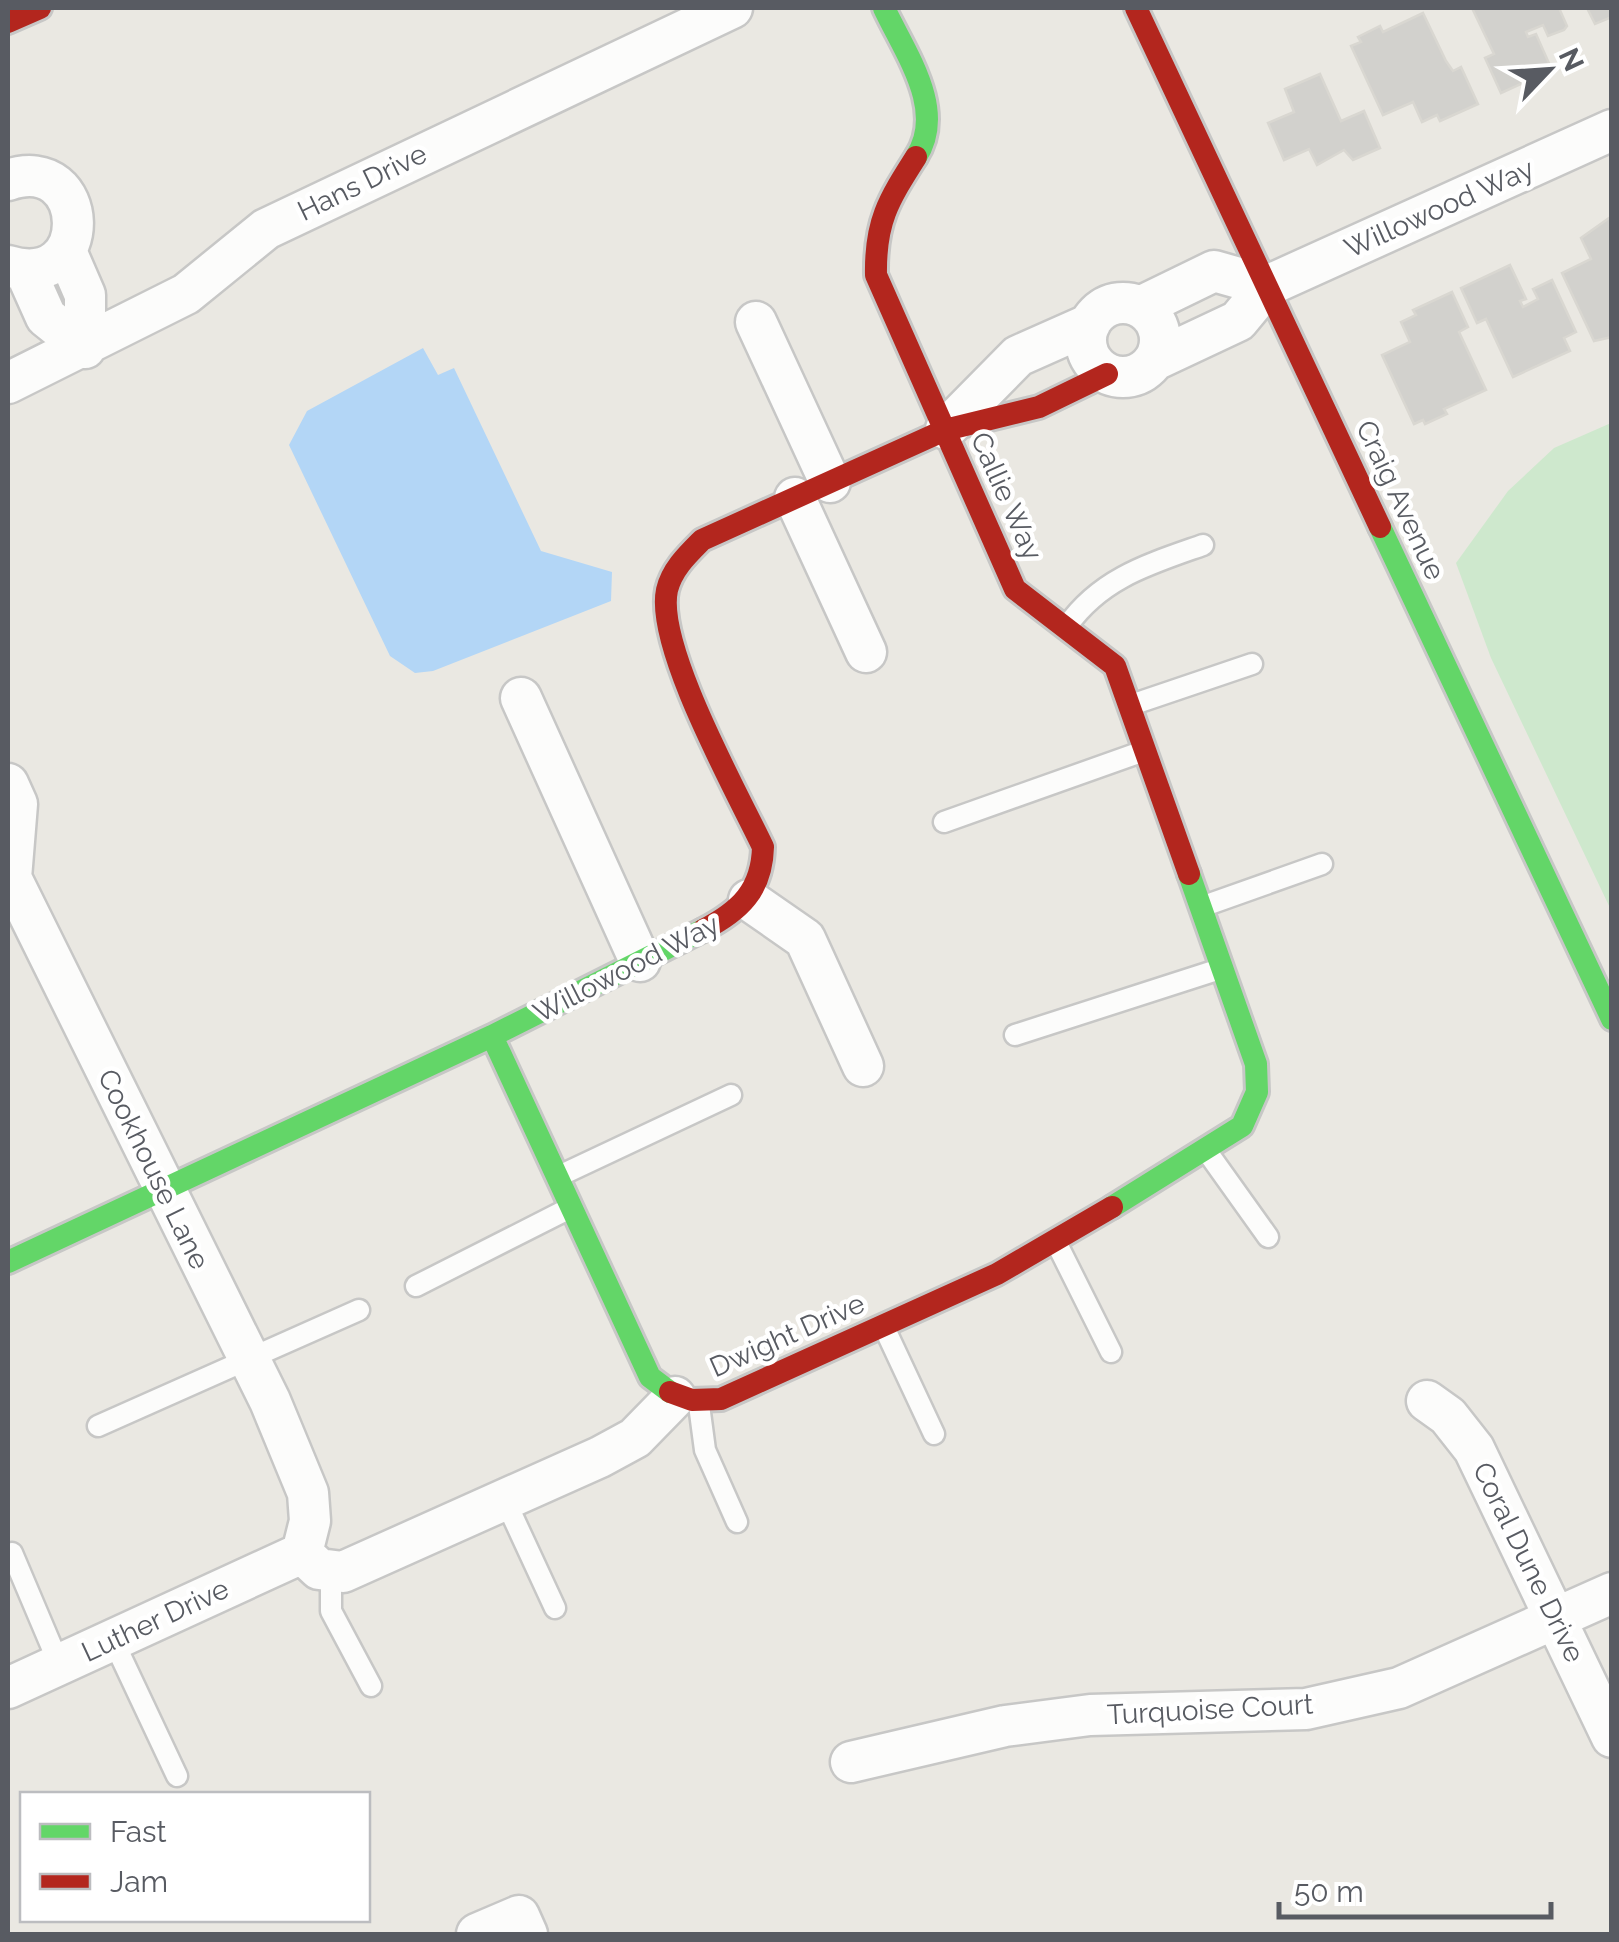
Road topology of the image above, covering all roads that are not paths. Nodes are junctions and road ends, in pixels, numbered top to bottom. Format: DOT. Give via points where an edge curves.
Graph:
graph roads {
  1 [pos="40,8"];
  2 [pos="732,8"];
  3 [pos="884,8"];
  4 [pos="1136,8"];
  5 [pos="8,22"];
  6 [pos="1612,130"];
  7 [pos="8,180"];
  8 [pos="66,251"];
  9 [pos="16,268"];
  10 [pos="1267,286"];
  11 [pos="1140,306"];
  12 [pos="756,322"];
  13 [pos="1090,324"];
  14 [pos="85,348"];
  15 [pos="1155,360"];
  16 [pos="1107,374"];
  17 [pos="8,383"];
  18 [pos="946,430"];
  19 [pos="813,490"];
  20 [pos="1203,545"];
  21 [pos="1066,628"];
  22 [pos="866,652"];
  23 [pos="1252,664"];
  24 [pos="520,698"];
  25 [pos="1129,706"];
  26 [pos="1146,750"];
  27 [pos="8,784"];
  28 [pos="944,822"];
  29 [pos="1322,864"];
  30 [pos="9,879"];
  31 [pos="749,900"];
  32 [pos="1201,907"];
  33 [pos="640,961"];
  34 [pos="1222,968"];
  35 [pos="1612,1018"];
  36 [pos="492,1036"];
  37 [pos="1014,1036"];
  38 [pos="863,1066"];
  39 [pos="1257,1092"];
  40 [pos="731,1095"];
  41 [pos="1206,1152"];
  42 [pos="556,1177"];
  43 [pos="162,1187"];
  44 [pos="570,1208"];
  45 [pos="1268,1238"];
  46 [pos="1055,1240"];
  47 [pos="8,1262"];
  48 [pos="416,1286"];
  49 [pos="359,1310"];
  50 [pos="884,1326"];
  51 [pos="1111,1352"];
  52 [pos="249,1360"];
  53 [pos="687,1400"];
  54 [pos="1426,1401"];
  55 [pos="98,1426"];
  56 [pos="934,1434"];
  57 [pos="505,1500"];
  58 [pos="737,1522"];
  59 [pos="12,1554"];
  60 [pos="317,1562"];
  61 [pos="1612,1593"];
  62 [pos="555,1608"];
  63 [pos="1557,1618"];
  64 [pos="112,1640"];
  65 [pos="59,1664"];
  66 [pos="371,1686"];
  67 [pos="8,1688"];
  68 [pos="1612,1737"];
  69 [pos="850,1762"];
  70 [pos="177,1776"];
  71 [pos="523,1925"];
  72 [pos="477,1934"];
  1 -- 5 [label="street"];
  2 -- 14 [label="street, Hans Drive" via="266,229 186,294"];
  3 -- 18 [label="street, Callie Way" via="928,104 926,142 886,205 875,236 876,275"];
  4 -- 10 [label="street, Craig Avenue"];
  6 -- 10 [label="street, Willowood Way"];
  7 -- 8 [label="street" via="46,179 67,197 74,224"];
  8 -- 9 [label="street" via="40,269"];
  8 -- 14 [label="street" via="85,295"];
  9 -- 14 [label="street" via="46,317"];
  10 -- 11 [label="street, Willowood Way" via="1214,272"];
  10 -- 15 [label="street, Willowood Way" via="1238,322"];
  10 -- 35 [label="street, Craig Avenue"];
  11 -- 13 [label="street, Willowood Way" via="1111,304"];
  11 -- 15 [label="street" via="1160,330"];
  12 -- 19 [label="street"];
  13 -- 16 [label="street" via="1088,353"];
  13 -- 18 [label="street, Willowood Way" via="1018,356"];
  14 -- 17 [label="street, Hans Drive"];
  15 -- 16 [label="street, Willowood Way" via="1129,378"];
  16 -- 18 [label="street, Willowood Way" via="1039,407"];
  18 -- 19 [label="street, Willowood Way"];
  18 -- 21 [label="street, Callie Way" via="1015,589"];
  19 -- 22 [label="street"];
  19 -- 31 [label="street, Willowood Way" via="702,540 676,565 666,594 674,648 763,847 762,876"];
  20 -- 21 [label="lane" via="1107,583"];
  21 -- 25 [label="street, Callie Way" via="1115,666"];
  23 -- 25 [label="lane"];
  24 -- 33 [label="street"];
  25 -- 26 [label="street, Callie Way"];
  26 -- 28 [label="lane"];
  26 -- 32 [label="street, Callie Way"];
  27 -- 30 [label="street, Cookhouse Lane" via="16,804"];
  29 -- 32 [label="lane"];
  30 -- 43 [label="street, Cookhouse Lane"];
  31 -- 33 [label="street, Willowood Way"];
  31 -- 38 [label="street" via="805,939"];
  32 -- 34 [label="street, Callie Way"];
  33 -- 36 [label="street, Willowood Way"];
  34 -- 37 [label="lane"];
  34 -- 39 [label="street, Callie Way" via="1256,1064"];
  36 -- 42 [label="street"];
  36 -- 43 [label="street, Willowood Way"];
  39 -- 41 [label="street, Dwight Drive" via="1242,1126"];
  40 -- 42 [label="lane"];
  41 -- 45 [label="lane"];
  41 -- 46 [label="street, Dwight Drive"];
  42 -- 44 [label="street"];
  43 -- 47 [label="street, Willowood Way"];
  43 -- 52 [label="street, Cookhouse Lane"];
  44 -- 48 [label="lane"];
  44 -- 53 [label="street" via="650,1377"];
  46 -- 50 [label="street, Dwight Drive"];
  46 -- 51 [label="lane"];
  49 -- 52 [label="lane"];
  50 -- 53 [label="street, Dwight Drive" via="721,1399"];
  50 -- 56 [label="lane"];
  52 -- 55 [label="lane"];
  52 -- 60 [label="street, Cookhouse Lane" via="308,1493"];
  53 -- 57 [label="street, Luther Drive" via="635,1438"];
  53 -- 58 [label="lane"];
  54 -- 63 [label="street, Coral Dune Drive" via="1474,1449"];
  57 -- 60 [label="street, Luther Drive" via="343,1572"];
  57 -- 62 [label="lane"];
  59 -- 65 [label="lane"];
  60 -- 64 [label="street, Luther Drive"];
  60 -- 66 [label="lane" via="331,1611"];
  61 -- 63 [label="street, Turquoise Court"];
  63 -- 68 [label="street, Coral Dune Drive"];
  63 -- 69 [label="street, Turquoise Court" via="1398,1688 1306,1709 1090,1715 1006,1726"];
  64 -- 65 [label="street, Luther Drive"];
  64 -- 70 [label="lane"];
  65 -- 67 [label="street, Luther Drive"];
  71 -- 72 [label="street"];
}
